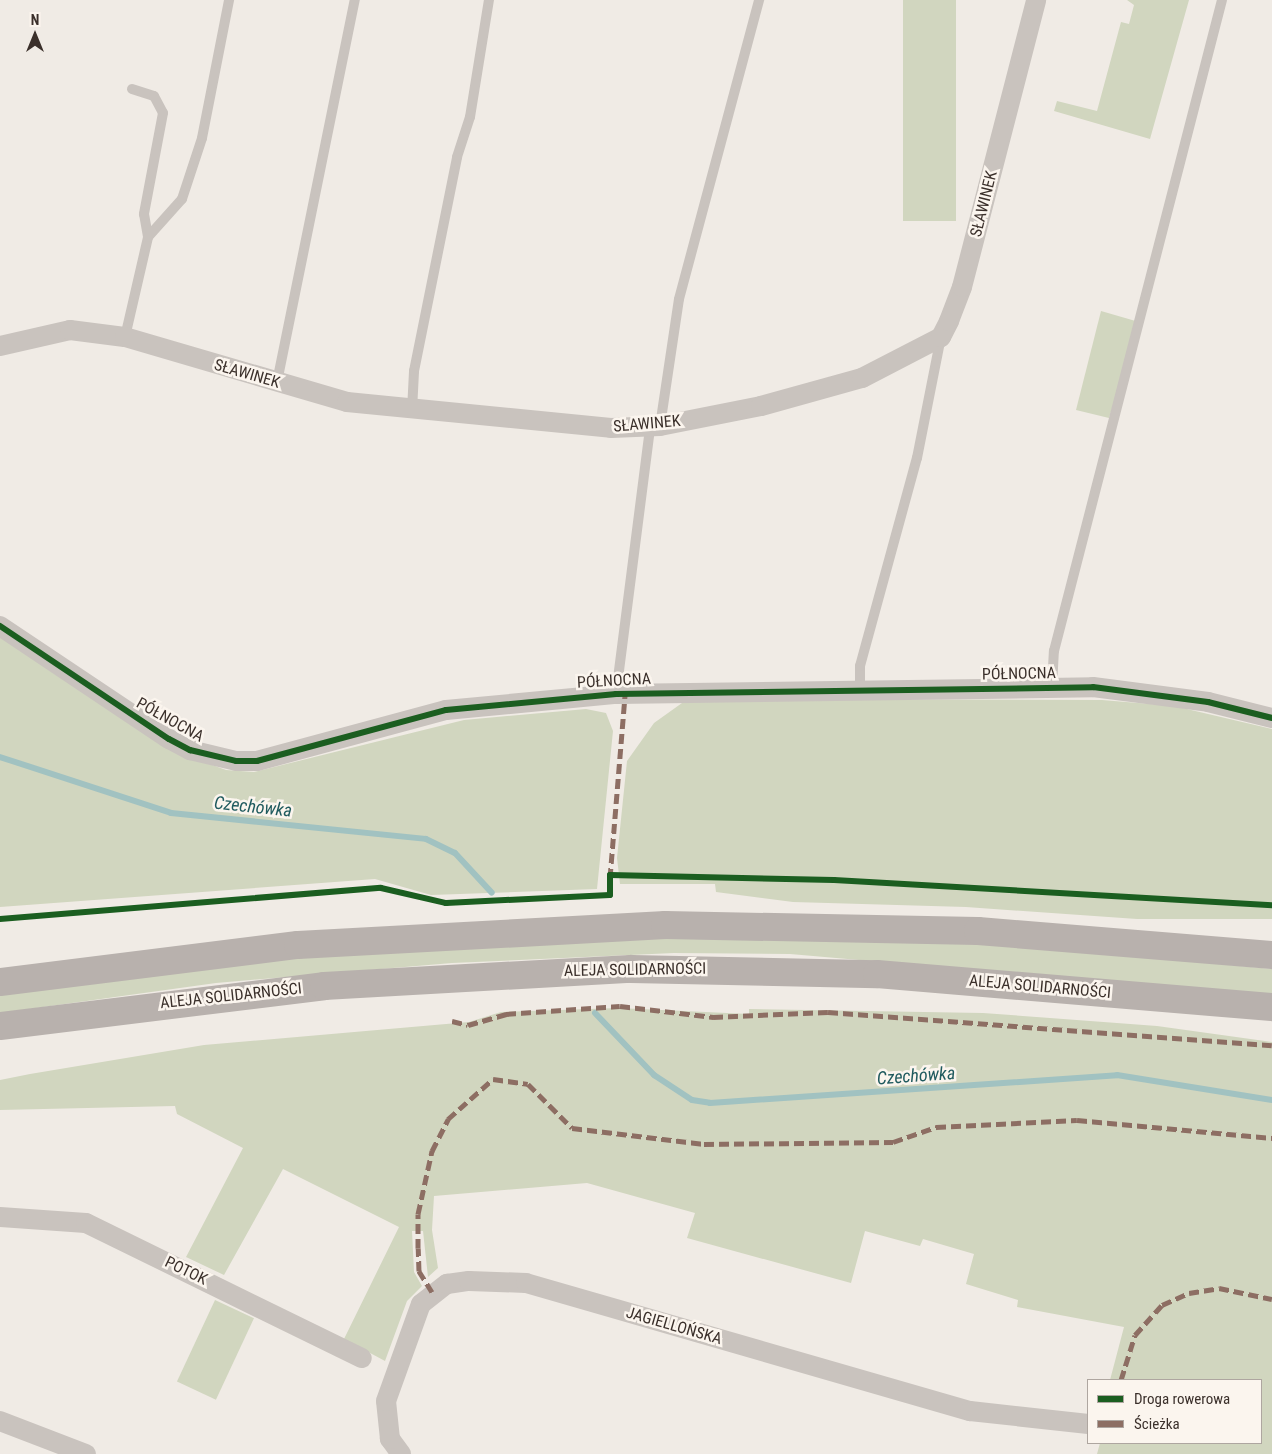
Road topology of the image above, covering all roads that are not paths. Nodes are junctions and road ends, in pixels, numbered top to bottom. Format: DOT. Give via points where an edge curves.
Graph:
graph roads {
  1 [pos="229,0"];
  2 [pos="355,0"];
  3 [pos="489,0"];
  4 [pos="759,0"];
  5 [pos="1036,0"];
  6 [pos="1222,0"];
  7 [pos="132,88"];
  8 [pos="148,237"];
  9 [pos="125,337"];
  10 [pos="941,337"];
  11 [pos="0,346"];
  12 [pos="277,382"];
  13 [pos="412,410"];
  14 [pos="655,427"];
  15 [pos="0,626"];
  16 [pos="1052,688"];
  17 [pos="860,691"];
  18 [pos="616,694"];
  19 [pos="1272,718"];
  20 [pos="1272,936"];
  21 [pos="1109,938"];
  22 [pos="1272,955"];
  23 [pos="0,968"];
  24 [pos="70,971"];
  25 [pos="0,982"];
  26 [pos="1119,995"];
  27 [pos="1272,1007"];
  28 [pos="1272,1024"];
  29 [pos="0,1026"];
  30 [pos="0,1218"];
  31 [pos="362,1358"];
  32 [pos="0,1421"];
  33 [pos="1087,1424"];
  34 [pos="86,1454"];
  35 [pos="401,1454"];
  1 -- 8 [label="lane" via="202,138 182,199"];
  2 -- 12 [label="lane"];
  3 -- 13 [label="lane" via="470,117 457,157 414,371"];
  4 -- 14 [label="lane" via="679,299"];
  5 -- 10 [label="street, SŁAWINEK" via="962,287"];
  6 -- 16 [label="lane" via="1056,642"];
  7 -- 8 [label="lane" via="154,96 163,114 144,214"];
  8 -- 9 [label="lane"];
  9 -- 11 [label="street, SŁAWINEK" via="63,330"];
  9 -- 12 [label="street, SŁAWINEK"];
  10 -- 14 [label="street, SŁAWINEK" via="862,378 761,406"];
  10 -- 17 [label="lane" via="917,458 860,666"];
  12 -- 13 [label="street, SŁAWINEK" via="347,402"];
  13 -- 14 [label="street, SŁAWINEK" via="611,428"];
  14 -- 18 [label="lane"];
  15 -- 18 [label="street, PÓŁNOCNA" via="169,739 190,750 236,761 256,760 446,710"];
  16 -- 17 [label="street, PÓŁNOCNA"];
  16 -- 19 [label="street, PÓŁNOCNA" via="1137,691"];
  17 -- 18 [label="street, PÓŁNOCNA"];
  20 -- 21 [label="main road" via="1191,933"];
  21 -- 22 [label="main road"];
  21 -- 24 [label="main road" via="835,926 553,928 307,944"];
  23 -- 24 [label="main road"];
  24 -- 25 [label="main road"];
  26 -- 27 [label="main road, ALEJA SOLIDARNOŚCI"];
  26 -- 28 [label="main road"];
  26 -- 29 [label="main road, ALEJA SOLIDARNOŚCI" via="877,974 631,969 324,986"];
  30 -- 31 [label="street, POTOK" via="86,1223"];
  32 -- 34 [label="street"];
  33 -- 35 [label="street, JAGIELLOŃSKA" via="970,1411 526,1283 469,1280 447,1284 421,1304 386,1401 390,1439"];
}
